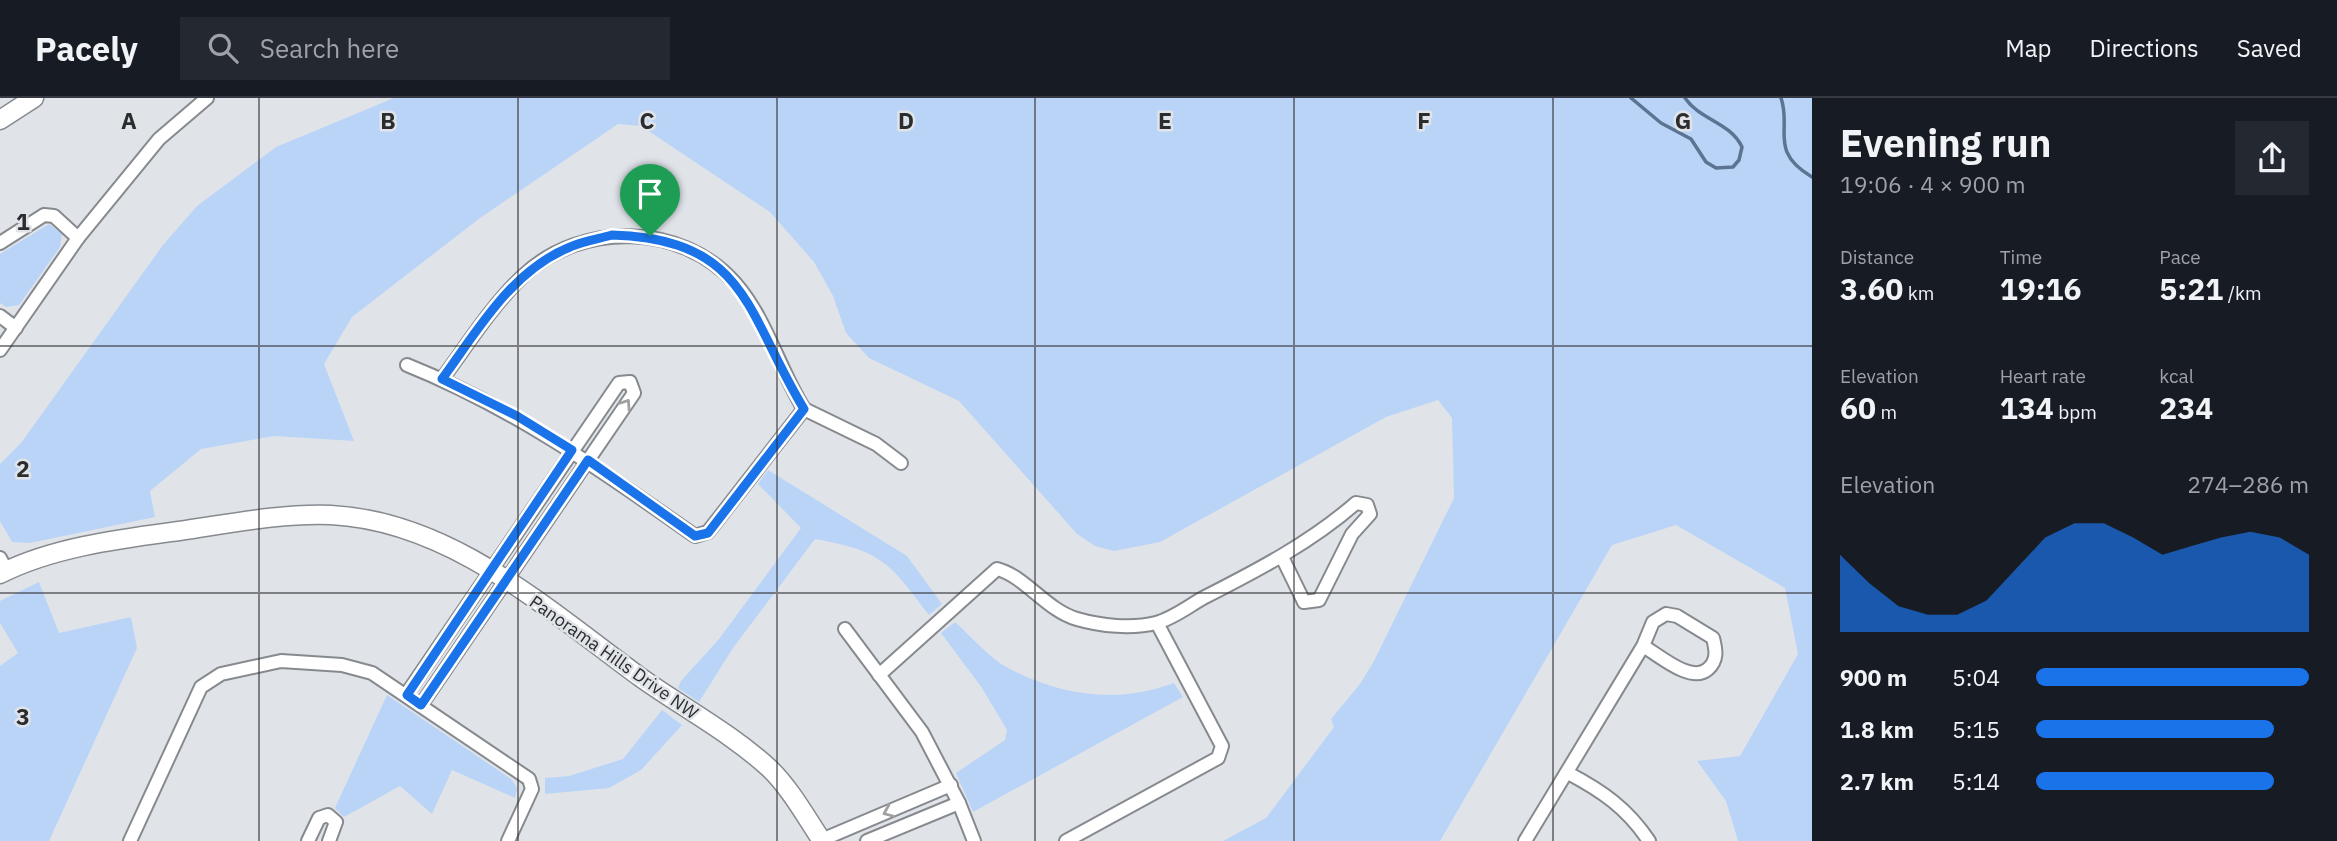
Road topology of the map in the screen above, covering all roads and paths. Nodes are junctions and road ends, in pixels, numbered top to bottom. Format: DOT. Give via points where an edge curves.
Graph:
graph roads {
  1 [pos="34,98"];
  2 [pos="207,98"];
  3 [pos="0,120"];
  4 [pos="78,238"];
  5 [pos="0,243"];
  6 [pos="0,316"];
  7 [pos="16,328"];
  8 [pos="0,349"];
  9 [pos="407,365"];
  10 [pos="442,379"];
  11 [pos="804,409"];
  12 [pos="572,450"];
  13 [pos="588,460"];
  14 [pos="901,463"];
  15 [pos="1282,557"];
  16 [pos="2,567"];
  17 [pos="493,571"];
  18 [pos="508,582"];
  19 [pos="1157,623"];
  20 [pos="845,629"];
  21 [pos="1643,646"];
  22 [pos="879,675"];
  23 [pos="407,695"];
  24 [pos="421,705"];
  25 [pos="1568,773"];
  26 [pos="951,785"];
  27 [pos="959,803"];
  28 [pos="130,841"];
  29 [pos="308,841"];
  30 [pos="329,841"];
  31 [pos="508,841"];
  32 [pos="820,841"];
  33 [pos="867,841"];
  34 [pos="974,841"];
  35 [pos="1066,841"];
  36 [pos="1525,841"];
  37 [pos="1649,841"];
  1 -- 3 [label="street"];
  2 -- 4 [label="street" via="159,139"];
  4 -- 5 [label="street" via="54,216 44,215"];
  4 -- 7 [label="street"];
  6 -- 7 [label="street"];
  7 -- 8 [label="street"];
  9 -- 10 [label="street"];
  10 -- 11 [label="street" via="503,296 527,272 569,247 612,235 650,236 682,246 736,283"];
  10 -- 12 [label="street"];
  11 -- 13 [label="street" via="708,533 695,536"];
  11 -- 14 [label="street" via="876,444"];
  12 -- 13 [label="street"];
  13 -- 12 [label="street, one-way" via="634,393 630,382 619,383"];
  12 -- 17 [label="street"];
  13 -- 18 [label="street"];
  15 -- 15 [label="street" via="1304,602 1320,600 1352,534 1370,514 1367,505 1356,503 1325,530"];
  15 -- 19 [label="street"];
  16 -- 17 [label="street, Panorama Hills Drive NW" via="150,535 331,515 386,523 435,540"];
  17 -- 18 [label="street, Panorama Hills Drive NW"];
  17 -- 23 [label="street"];
  18 -- 24 [label="street"];
  18 -- 32 [label="street, Panorama Hills Drive NW" via="770,769"];
  19 -- 22 [label="street" via="1112,625 1075,619 997,569"];
  19 -- 35 [label="street" via="1222,753"];
  20 -- 22 [label="street"];
  21 -- 21 [label="street" via="1689,674 1704,672 1717,651 1713,638 1666,614 1653,622"];
  21 -- 25 [label="street"];
  22 -- 26 [label="street" via="922,732"];
  23 -- 24 [label="street"];
  23 -- 28 [label="street" via="372,673 312,661 250,665 214,677 196,694"];
  24 -- 31 [label="street" via="529,779 532,789"];
  25 -- 36 [label="street"];
  25 -- 37 [label="street" via="1606,793"];
  26 -- 27 [label="street"];
  26 -- 32 [label="street, one-way"];
  27 -- 33 [label="street"];
  27 -- 34 [label="street"];
  29 -- 30 [label="street" via="319,818 328,815 336,822"];
}
